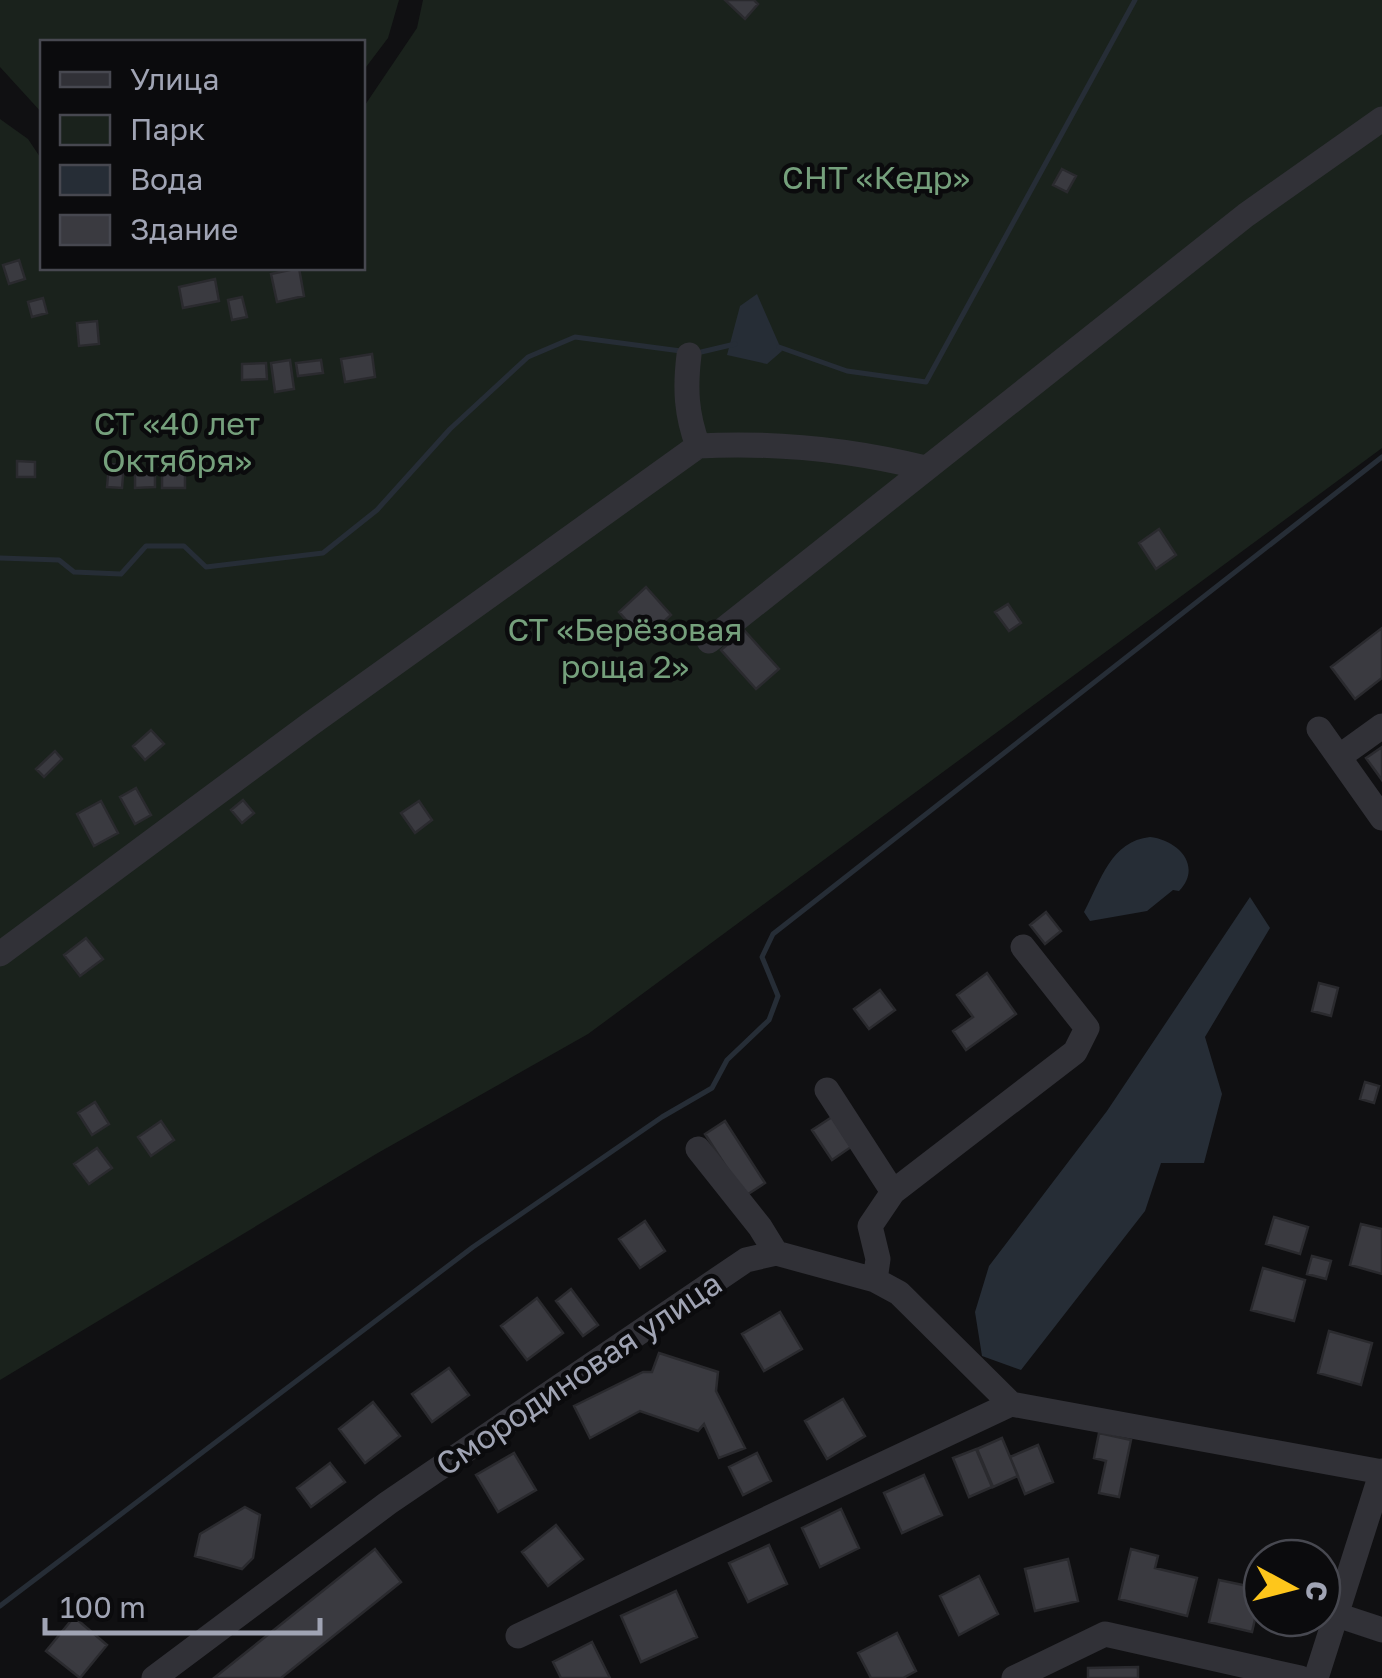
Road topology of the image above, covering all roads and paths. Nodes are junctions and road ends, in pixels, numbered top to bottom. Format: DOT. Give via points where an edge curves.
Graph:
graph roads {
  1 [pos="1382,120"];
  2 [pos="689,355"];
  3 [pos="698,446"];
  4 [pos="925,468"];
  5 [pos="709,640"];
  6 [pos="1382,726"];
  7 [pos="1318,729"];
  8 [pos="1338,758"];
  9 [pos="1382,818"];
  10 [pos="1023,947"];
  11 [pos="0,954"];
  12 [pos="826,1090"];
  13 [pos="698,1149"];
  14 [pos="893,1192"];
  15 [pos="776,1252"];
  16 [pos="876,1280"];
  17 [pos="1012,1404"];
  18 [pos="1382,1471"];
  19 [pos="1342,1596"];
  20 [pos="1342,1617"];
  21 [pos="1382,1630"];
  22 [pos="518,1636"];
  23 [pos="1329,1638"];
  24 [pos="154,1678"];
  25 [pos="1014,1678"];
  26 [pos="1300,1678"];
  27 [pos="1316,1678"];
  1 -- 4 [label="street" via="1246,214"];
  2 -- 3 [label="street" via="684,389"];
  3 -- 4 [label="street" via="780,447"];
  3 -- 11 [label="street"];
  4 -- 5 [label="street"];
  6 -- 8 [label="street"];
  7 -- 8 [label="street"];
  8 -- 9 [label="street"];
  10 -- 14 [label="street" via="1087,1028 1075,1052"];
  12 -- 14 [label="street"];
  13 -- 15 [label="street"];
  14 -- 16 [label="street" via="870,1226"];
  15 -- 16 [label="street"];
  15 -- 24 [label="street, Смородиновая улица" via="746,1260 388,1503"];
  16 -- 17 [label="street" via="899,1293"];
  17 -- 18 [label="street"];
  17 -- 22 [label="street"];
  18 -- 19 [label="street"];
  20 -- 21 [label="street"];
  23 -- 27 [label="street"];
  25 -- 26 [label="street" via="1105,1634"];
}
